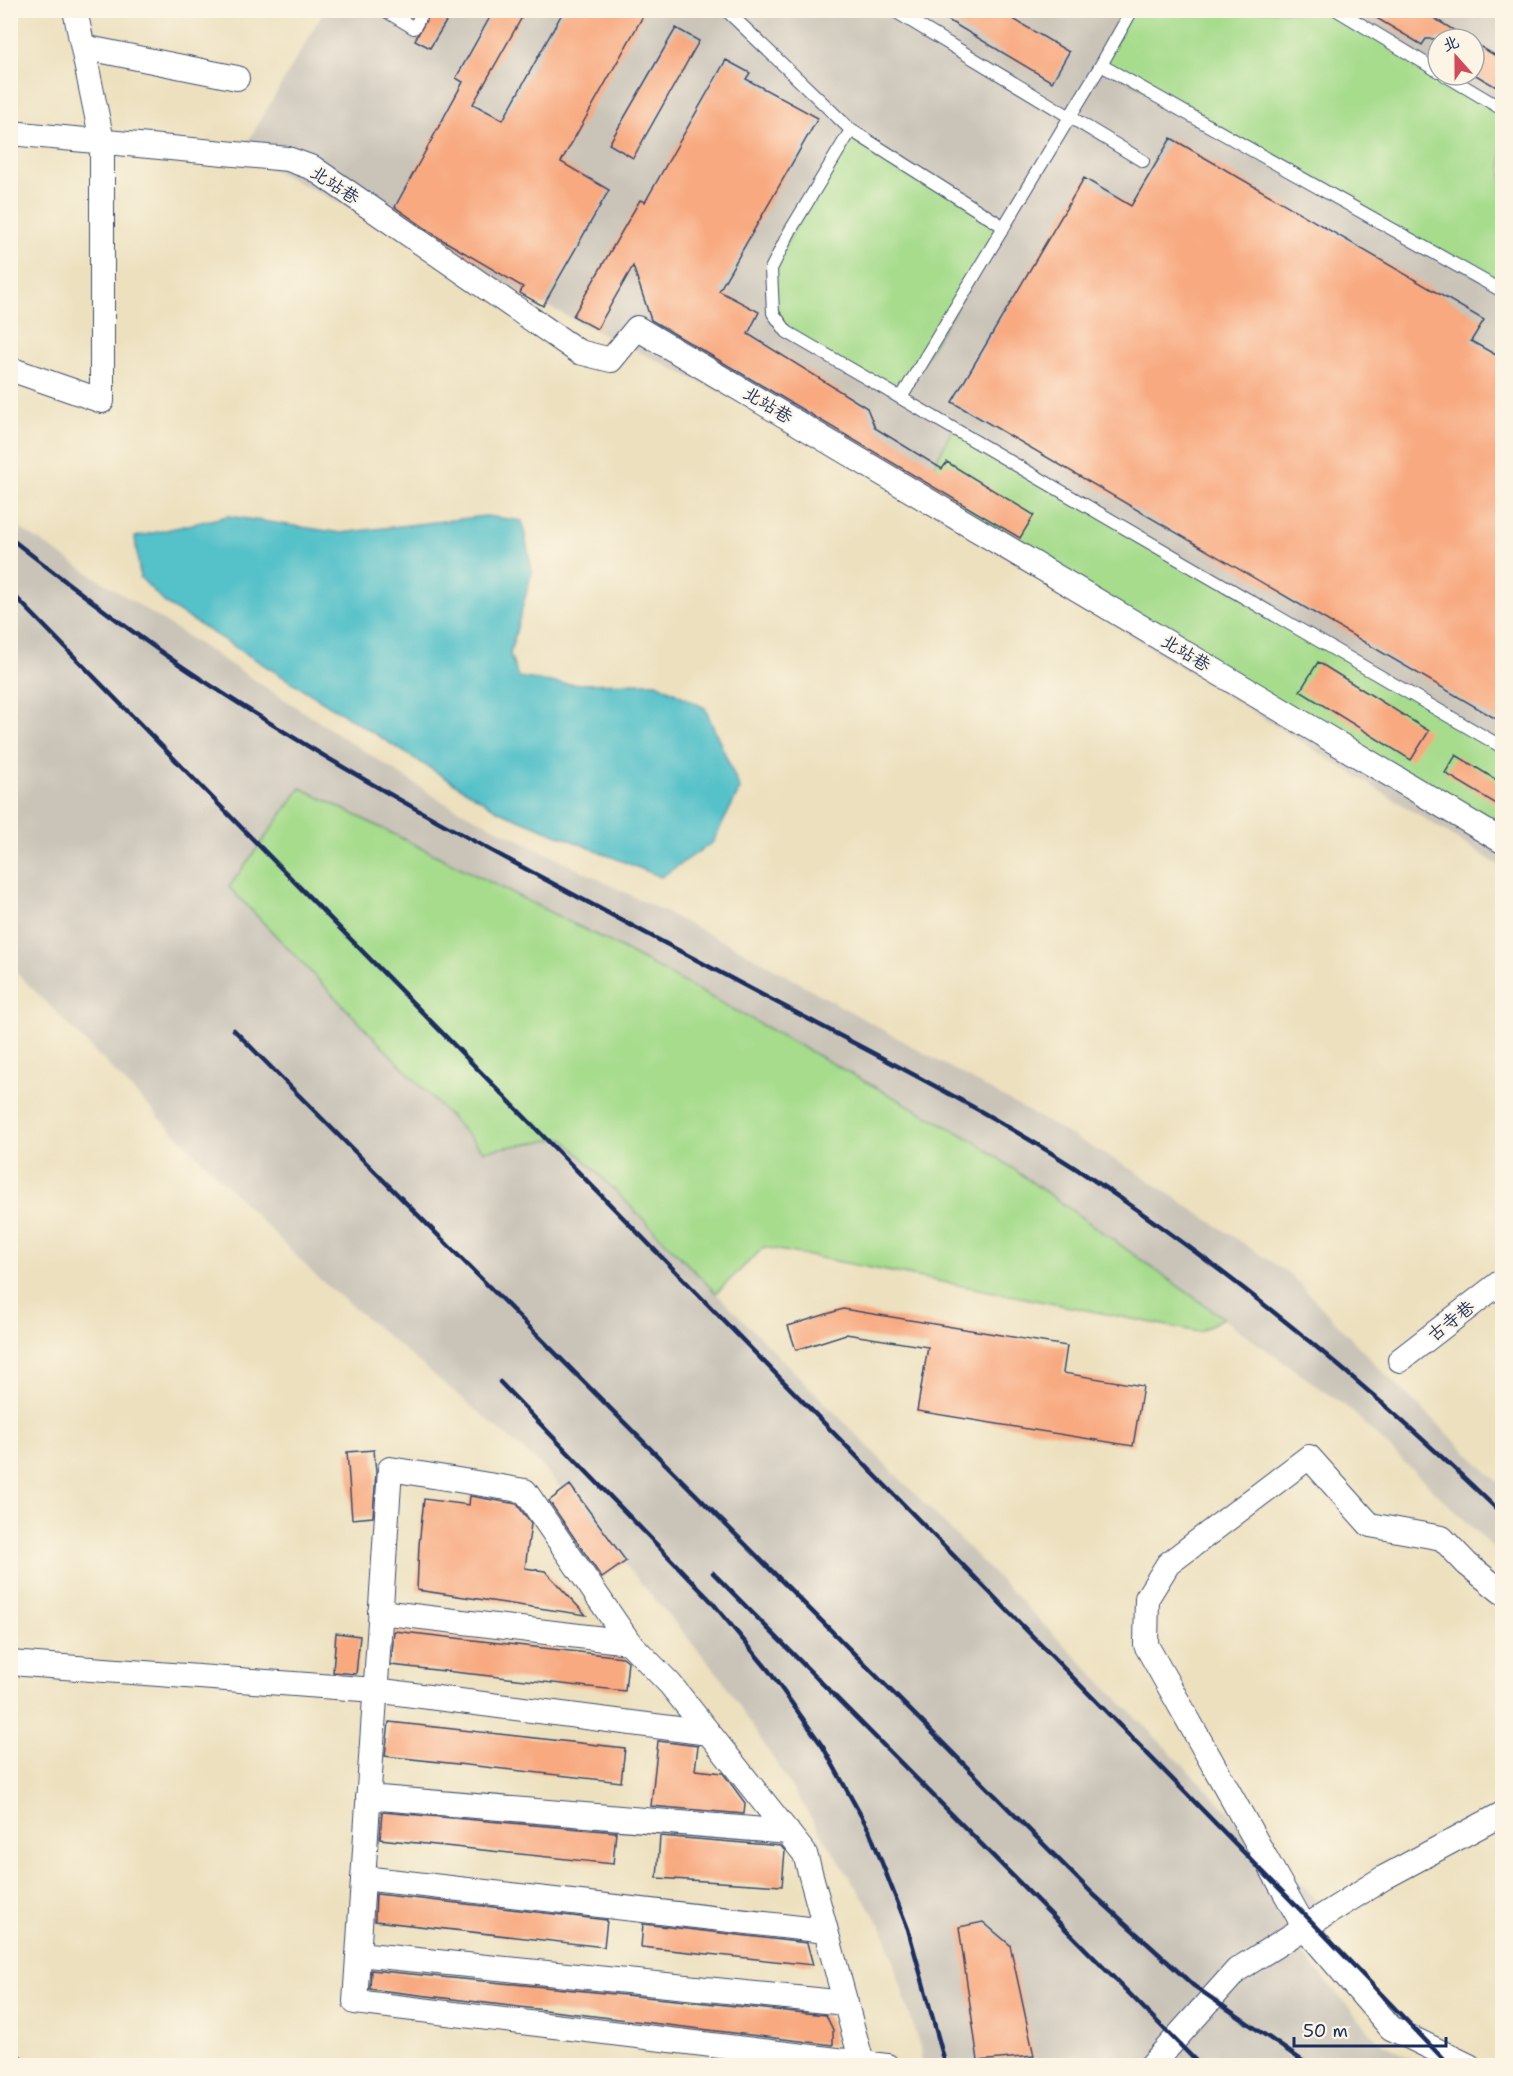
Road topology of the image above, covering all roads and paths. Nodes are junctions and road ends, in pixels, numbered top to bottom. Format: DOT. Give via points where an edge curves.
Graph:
graph roads {
  1 [pos="75,10"];
  2 [pos="384,10"];
  3 [pos="424,10"];
  4 [pos="726,10"];
  5 [pos="893,10"];
  6 [pos="1132,10"];
  7 [pos="1337,10"];
  8 [pos="82,47"];
  9 [pos="1426,64"];
  10 [pos="1101,65"];
  11 [pos="237,78"];
  12 [pos="1465,87"];
  13 [pos="1503,109"];
  14 [pos="1070,117"];
  15 [pos="851,130"];
  16 [pos="10,133"];
  17 [pos="102,141"];
  18 [pos="1143,161"];
  19 [pos="1004,227"];
  20 [pos="1503,291"];
  21 [pos="10,369"];
  22 [pos="901,398"];
  23 [pos="1503,747"];
  24 [pos="1503,841"];
  25 [pos="1503,1281"];
  26 [pos="1400,1360"];
  27 [pos="1503,1592"];
  28 [pos="380,1612"];
  29 [pos="629,1642"];
  30 [pos="10,1663"];
  31 [pos="375,1690"];
  32 [pos="709,1733"];
  33 [pos="368,1797"];
  34 [pos="1503,1814"];
  35 [pos="788,1832"];
  36 [pos="363,1878"];
  37 [pos="1305,1928"];
  38 [pos="826,1931"];
  39 [pos="358,1954"];
  40 [pos="846,2004"];
  41 [pos="862,2063"];
  42 [pos="887,2066"];
  43 [pos="1151,2066"];
  44 [pos="1469,2066"];
  1 -- 8 [label="street"];
  2 -- 3 [label="lane" via="414,28"];
  4 -- 15 [label="lane"];
  5 -- 14 [label="lane"];
  6 -- 10 [label="lane"];
  7 -- 9 [label="lane"];
  8 -- 11 [label="street"];
  8 -- 17 [label="street"];
  10 -- 14 [label="lane"];
  10 -- 20 [label="lane"];
  12 -- 13 [label="lane"];
  14 -- 18 [label="lane"];
  14 -- 19 [label="lane"];
  15 -- 19 [label="lane"];
  15 -- 22 [label="lane" via="771,269 773,313 787,332"];
  16 -- 17 [label="street, 北站巷"];
  17 -- 21 [label="street" via="102,401"];
  17 -- 24 [label="street, 北站巷" via="288,159 312,168 579,352 611,360 637,328"];
  19 -- 22 [label="lane"];
  22 -- 23 [label="lane"];
  25 -- 26 [label="street, 古寺巷"];
  27 -- 37 [label="street" via="1442,1538 1370,1525 1310,1457 1168,1564 1147,1598 1146,1645"];
  28 -- 29 [label="street"];
  28 -- 29 [label="street" via="390,1469 525,1491"];
  28 -- 31 [label="street"];
  29 -- 32 [label="street" via="670,1684"];
  30 -- 31 [label="street"];
  31 -- 32 [label="street"];
  31 -- 33 [label="street"];
  32 -- 35 [label="street"];
  33 -- 35 [label="street"];
  33 -- 36 [label="street"];
  34 -- 37 [label="street" via="1385,1877"];
  35 -- 38 [label="street" via="806,1854"];
  36 -- 38 [label="street"];
  36 -- 39 [label="street"];
  37 -- 43 [label="street" via="1237,1970"];
  37 -- 44 [label="street" via="1391,2028"];
  38 -- 40 [label="street"];
  39 -- 40 [label="street"];
  39 -- 41 [label="street" via="355,2002"];
  40 -- 41 [label="street"];
  41 -- 42 [label="street"];
}
